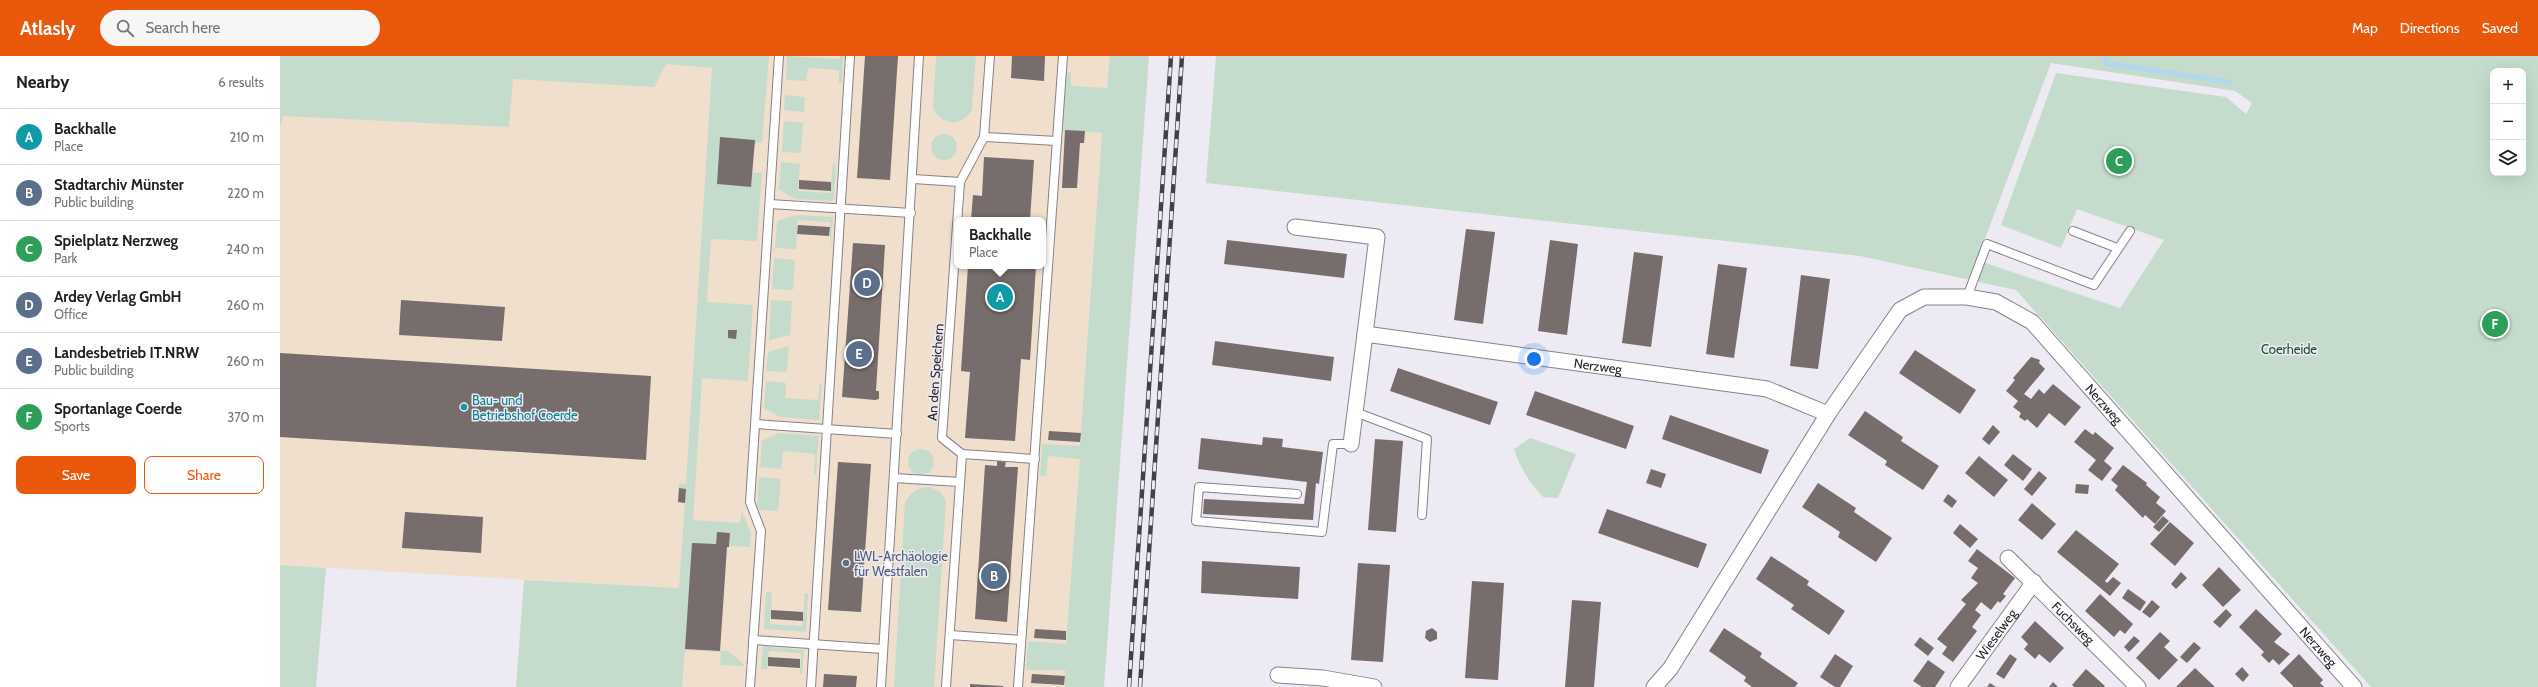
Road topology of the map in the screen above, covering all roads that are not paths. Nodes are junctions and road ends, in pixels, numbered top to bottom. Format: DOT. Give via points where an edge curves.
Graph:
graph roads {
  1 [pos="779,56"];
  2 [pos="850,56"];
  3 [pos="919,56"];
  4 [pos="990,56"];
  5 [pos="1063,56"];
  6 [pos="984,137"];
  7 [pos="1057,142"];
  8 [pos="913,178"];
  9 [pos="960,182"];
  10 [pos="770,204"];
  11 [pos="840,209"];
  12 [pos="910,213"];
  13 [pos="958,217"];
  14 [pos="1295,227"];
  15 [pos="2073,231"];
  16 [pos="2130,231"];
  17 [pos="2117,248"];
  18 [pos="954,267"];
  19 [pos="1967,297"];
  20 [pos="1365,334"];
  21 [pos="1355,412"];
  22 [pos="1828,414"];
  23 [pos="756,424"];
  24 [pos="827,429"];
  25 [pos="897,434"];
  26 [pos="1351,444"];
  27 [pos="962,454"];
  28 [pos="1034,459"];
  29 [pos="894,478"];
  30 [pos="960,482"];
  31 [pos="1297,494"];
  32 [pos="1422,515"];
  33 [pos="2008,558"];
  34 [pos="2034,582"];
  35 [pos="950,635"];
  36 [pos="753,640"];
  37 [pos="1021,640"];
  38 [pos="814,644"];
  39 [pos="883,649"];
  40 [pos="1278,675"];
  41 [pos="750,687"];
  42 [pos="811,687"];
  43 [pos="881,687"];
  44 [pos="946,687"];
  45 [pos="1018,687"];
  46 [pos="1374,687"];
  47 [pos="1654,687"];
  48 [pos="1958,687"];
  49 [pos="2138,687"];
  50 [pos="2354,687"];
  1 -- 10 [label="lane"];
  2 -- 11 [label="lane"];
  3 -- 8 [label="lane"];
  4 -- 6 [label="lane, An den Speichern"];
  5 -- 7 [label="lane"];
  6 -- 7 [label="lane"];
  6 -- 9 [label="lane, An den Speichern"];
  7 -- 28 [label="lane"];
  8 -- 9 [label="lane"];
  8 -- 12 [label="lane"];
  9 -- 13 [label="lane, An den Speichern"];
  10 -- 11 [label="lane"];
  10 -- 23 [label="lane"];
  11 -- 12 [label="lane"];
  11 -- 24 [label="lane"];
  12 -- 25 [label="lane"];
  14 -- 20 [label="street" via="1376,237"];
  15 -- 17 [label="lane"];
  16 -- 17 [label="lane"];
  17 -- 19 [label="lane" via="2094,285 1987,244"];
  18 -- 27 [label="lane, An den Speichern" via="942,438"];
  19 -- 22 [label="street, Nerzweg" via="1924,297 1900,310"];
  19 -- 50 [label="street, Nerzweg" via="1996,302 2032,322"];
  20 -- 21 [label="street"];
  20 -- 22 [label="street, Nerzweg" via="1767,389"];
  21 -- 26 [label="street"];
  21 -- 32 [label="lane" via="1427,439"];
  22 -- 47 [label="street, Nerzweg" via="1670,669"];
  23 -- 24 [label="lane"];
  23 -- 36 [label="lane" via="750,502 761,531"];
  24 -- 25 [label="lane"];
  24 -- 38 [label="lane"];
  25 -- 29 [label="lane"];
  26 -- 31 [label="lane" via="1333,444 1322,532 1196,520 1199,487"];
  27 -- 28 [label="lane"];
  27 -- 30 [label="lane"];
  28 -- 37 [label="lane"];
  29 -- 30 [label="lane"];
  29 -- 39 [label="lane"];
  30 -- 35 [label="lane"];
  33 -- 34 [label="street, Fuchsweg"];
  34 -- 48 [label="street, Wieselweg"];
  34 -- 49 [label="street, Fuchsweg"];
  35 -- 37 [label="lane"];
  35 -- 44 [label="lane"];
  36 -- 38 [label="lane"];
  36 -- 41 [label="lane"];
  37 -- 45 [label="lane"];
  38 -- 39 [label="lane"];
  38 -- 42 [label="lane"];
  39 -- 43 [label="lane"];
  40 -- 46 [label="street" via="1323,678"];
}
